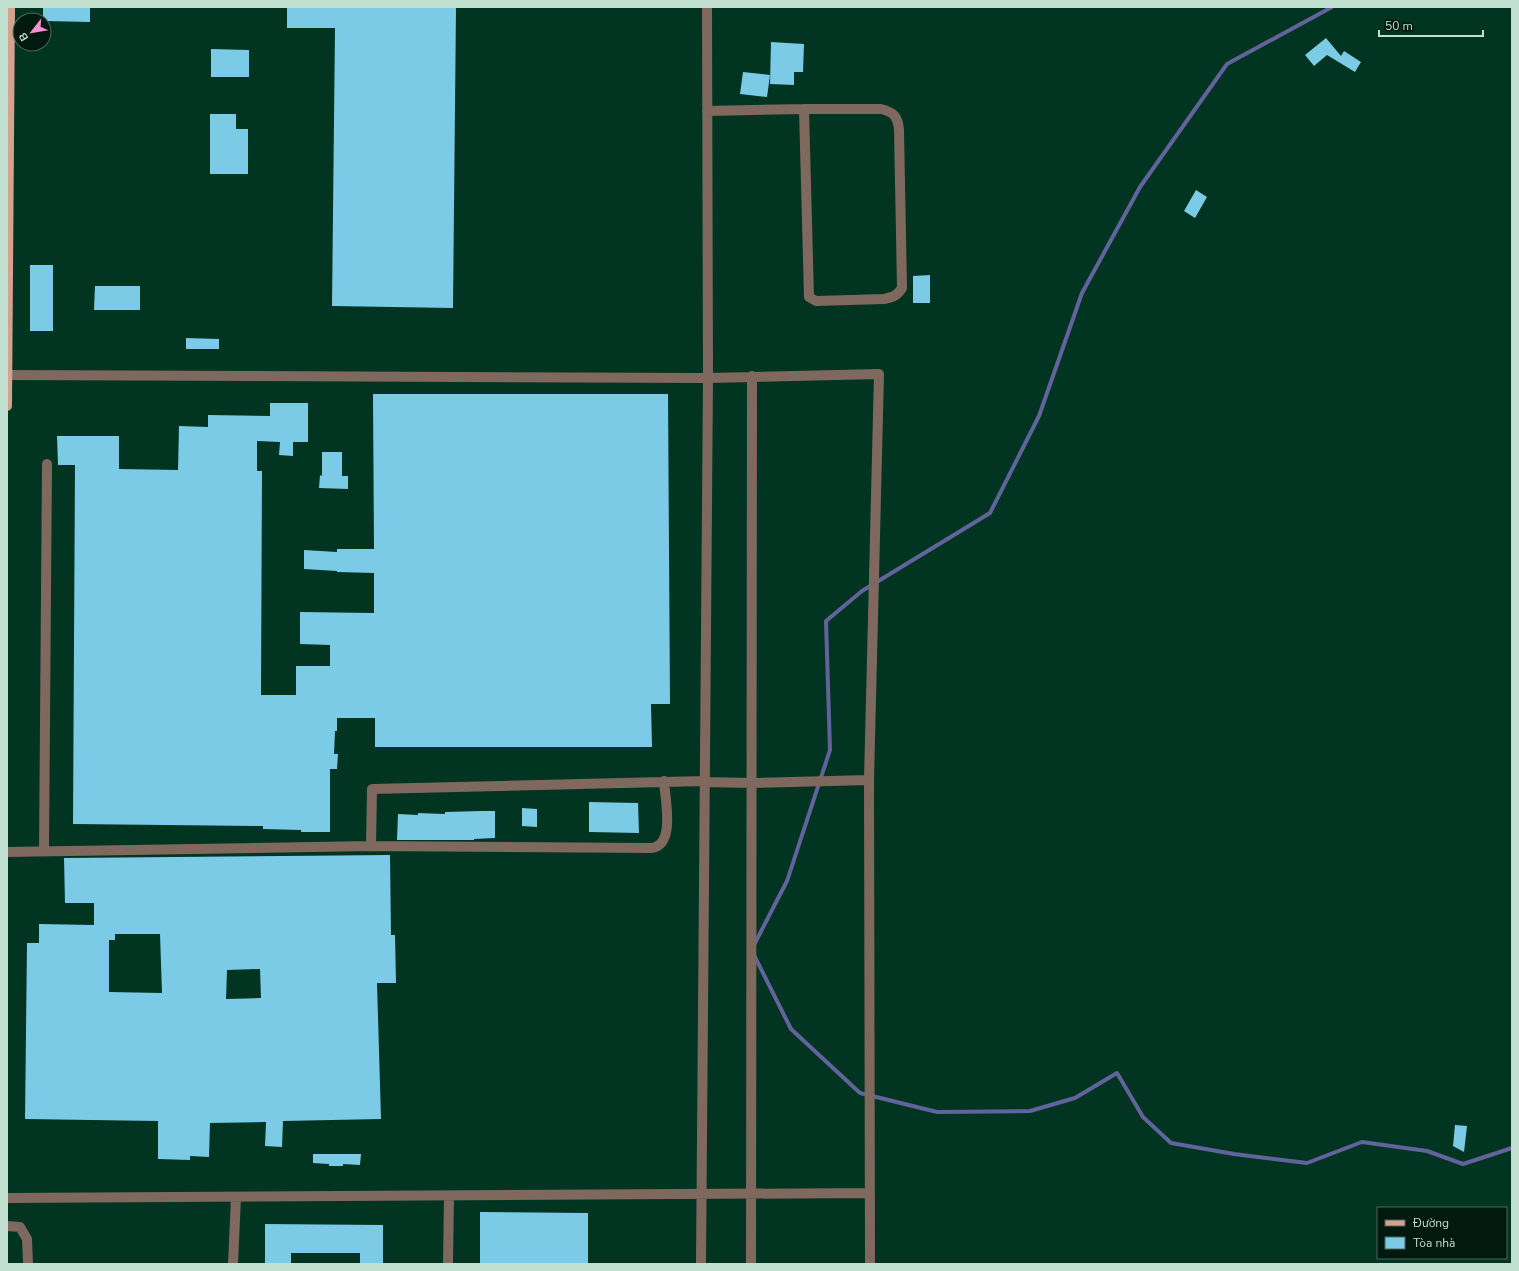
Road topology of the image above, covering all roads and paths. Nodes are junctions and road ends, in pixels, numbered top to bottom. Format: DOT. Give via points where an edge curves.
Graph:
graph roads {
  1 [pos="10,7"];
  2 [pos="707,7"];
  3 [pos="804,108"];
  4 [pos="707,111"];
  5 [pos="7,376"];
  6 [pos="752,376"];
  7 [pos="708,378"];
  8 [pos="7,406"];
  9 [pos="47,464"];
  10 [pos="869,780"];
  11 [pos="664,781"];
  12 [pos="705,781"];
  13 [pos="752,783"];
  14 [pos="371,846"];
  15 [pos="44,851"];
  16 [pos="7,852"];
  17 [pos="870,1193"];
  18 [pos="702,1194"];
  19 [pos="751,1194"];
  20 [pos="448,1196"];
  21 [pos="236,1197"];
  22 [pos="7,1198"];
  23 [pos="7,1226"];
  24 [pos="28,1264"];
  25 [pos="233,1264"];
  26 [pos="448,1264"];
  27 [pos="701,1264"];
  28 [pos="751,1264"];
  29 [pos="870,1264"];
  1 -- 5 [label="main road"];
  2 -- 4 [label="street"];
  3 -- 3 [label="street" via="809,297 816,301 884,300 893,297 902,288 899,130 895,115 881,109"];
  3 -- 4 [label="street"];
  4 -- 7 [label="street"];
  5 -- 7 [label="street"];
  5 -- 8 [label="main road"];
  6 -- 7 [label="street"];
  6 -- 10 [label="street" via="879,374"];
  6 -- 13 [label="street"];
  7 -- 12 [label="street"];
  9 -- 15 [label="street"];
  10 -- 13 [label="street"];
  10 -- 17 [label="street"];
  11 -- 12 [label="street"];
  11 -- 14 [label="street" via="372,789"];
  11 -- 14 [label="street" via="667,826 663,842 657,848"];
  12 -- 13 [label="street"];
  12 -- 18 [label="street"];
  13 -- 19 [label="street"];
  14 -- 15 [label="street"];
  15 -- 16 [label="street"];
  17 -- 19 [label="street"];
  17 -- 29 [label="street"];
  18 -- 19 [label="street"];
  18 -- 20 [label="street"];
  18 -- 27 [label="street"];
  19 -- 28 [label="street"];
  20 -- 21 [label="street"];
  20 -- 26 [label="street"];
  21 -- 22 [label="street"];
  21 -- 25 [label="street"];
  23 -- 24 [label="street" via="20,1227 27,1240"];
}
